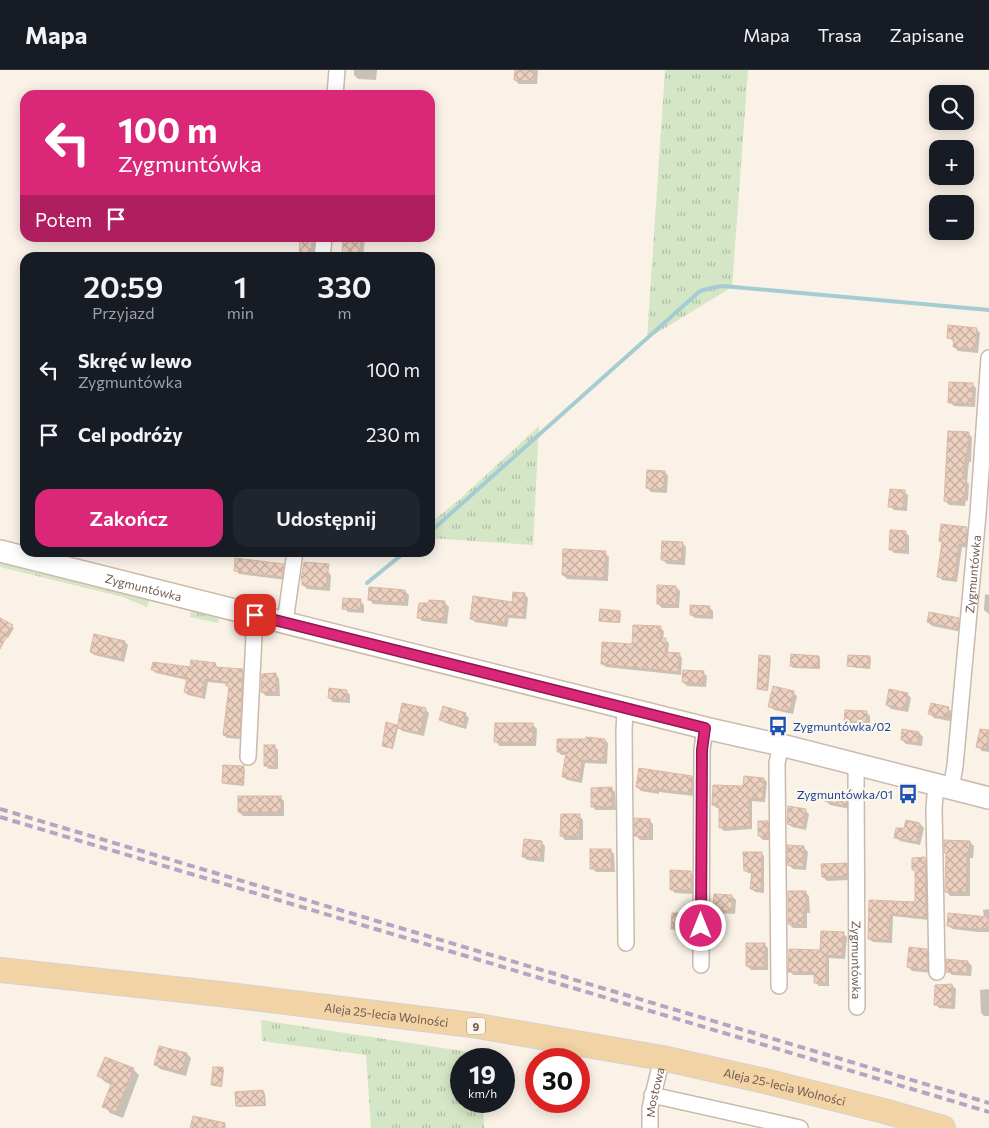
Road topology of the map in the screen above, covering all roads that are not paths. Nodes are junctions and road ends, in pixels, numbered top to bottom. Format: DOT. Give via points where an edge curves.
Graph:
graph roads {
  1 [pos="337,70"];
  2 [pos="335,90"];
  3 [pos="989,358"];
  4 [pos="0,551"];
  5 [pos="20,556"];
  6 [pos="24,557"];
  7 [pos="294,557"];
  8 [pos="255,615"];
  9 [pos="285,622"];
  10 [pos="626,708"];
  11 [pos="705,728"];
  12 [pos="781,744"];
  13 [pos="248,757"];
  14 [pos="856,764"];
  15 [pos="944,787"];
  16 [pos="989,798"];
  17 [pos="626,943"];
  18 [pos="701,965"];
  19 [pos="0,970"];
  20 [pos="937,972"];
  21 [pos="779,986"];
  22 [pos="857,1007"];
  23 [pos="662,1058"];
  24 [pos="652,1095"];
  25 [pos="650,1128"];
  26 [pos="800,1128"];
  27 [pos="943,1128"];
  1 -- 2 [label="street"];
  3 -- 15 [label="street, Zygmuntówka" via="955,766"];
  4 -- 5 [label="street, Zygmuntówka"];
  6 -- 8 [label="street, Zygmuntówka"];
  7 -- 9 [label="street"];
  8 -- 9 [label="street, Zygmuntówka"];
  8 -- 13 [label="street"];
  9 -- 10 [label="street, Zygmuntówka"];
  10 -- 11 [label="street, Zygmuntówka"];
  10 -- 17 [label="street"];
  11 -- 12 [label="street, Zygmuntówka"];
  11 -- 18 [label="street" via="702,750"];
  12 -- 14 [label="street, Zygmuntówka"];
  12 -- 21 [label="street" via="777,763"];
  14 -- 15 [label="street, Zygmuntówka"];
  14 -- 22 [label="street, Zygmuntówka"];
  15 -- 16 [label="street, Zygmuntówka"];
  15 -- 20 [label="street" via="934,808"];
  19 -- 23 [label="main road, Aleja 25-lecia Wolności / 9" via="472,1025"];
  23 -- 24 [label="street, Mostowa"];
  23 -- 27 [label="main road, Aleja 25-lecia Wolności / 9" via="774,1083"];
  24 -- 25 [label="street, Mostowa"];
  24 -- 26 [label="street"];
}
